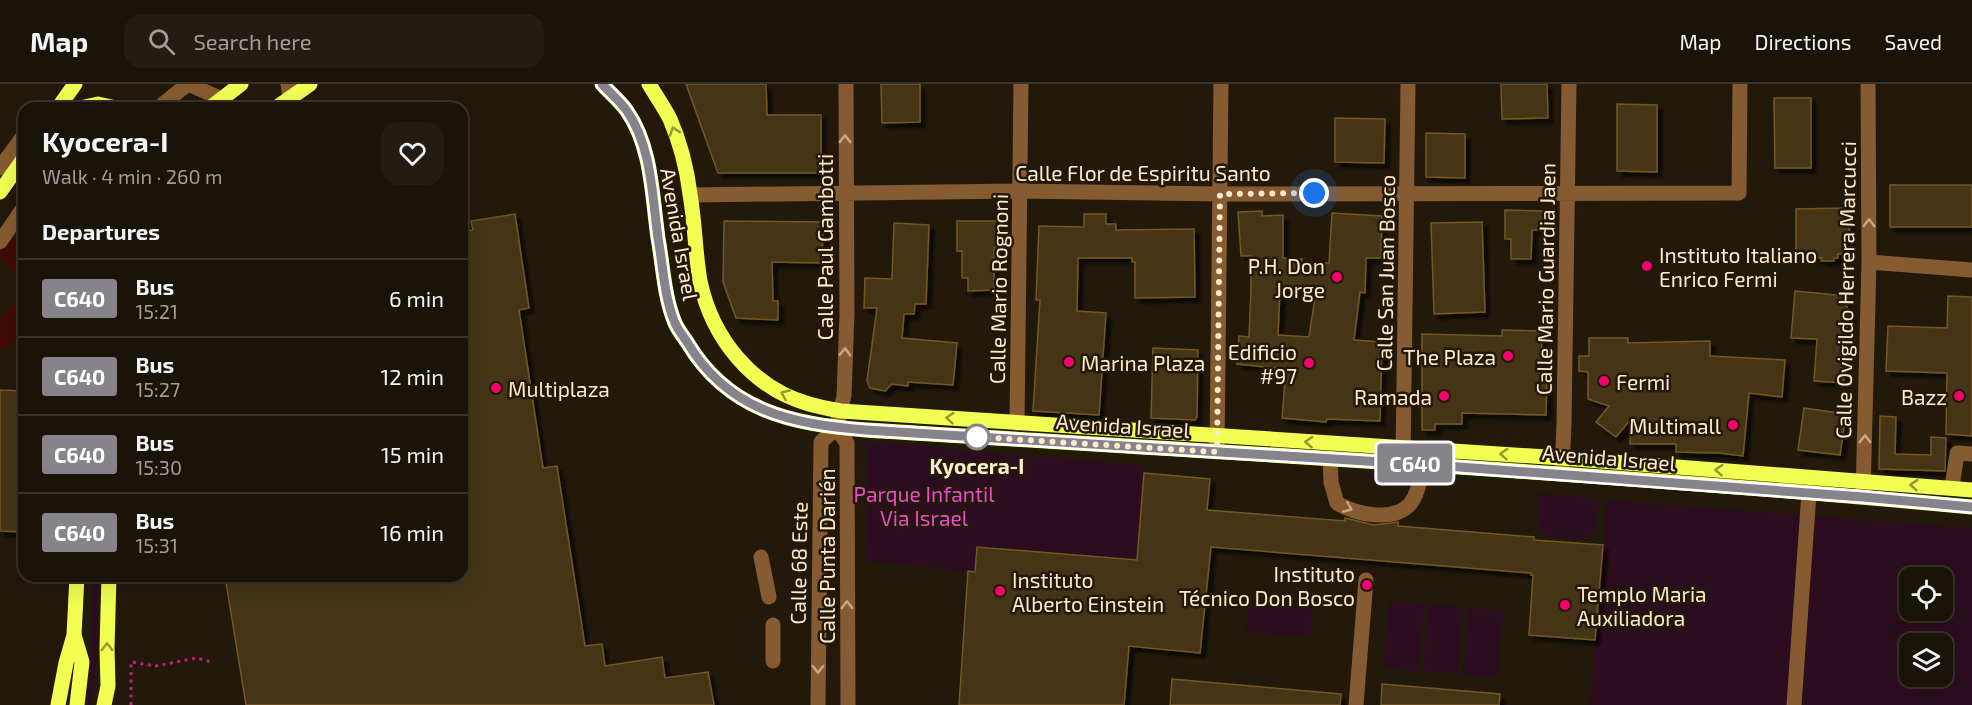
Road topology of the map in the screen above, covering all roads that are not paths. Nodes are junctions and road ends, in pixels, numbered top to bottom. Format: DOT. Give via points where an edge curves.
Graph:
graph roads {
  1 [pos="241,84"];
  2 [pos="310,84"];
  3 [pos="602,84"];
  4 [pos="649,84"];
  5 [pos="846,84"];
  6 [pos="1021,84"];
  7 [pos="1221,84"];
  8 [pos="1408,84"];
  9 [pos="1569,84"];
  10 [pos="1740,84"];
  11 [pos="1868,84"];
  12 [pos="73,87"];
  13 [pos="289,91"];
  14 [pos="55,102"];
  15 [pos="62,102"];
  16 [pos="166,102"];
  17 [pos="215,102"];
  18 [pos="217,102"];
  19 [pos="18,143"];
  20 [pos="18,166"];
  21 [pos="0,168"];
  22 [pos="1020,191"];
  23 [pos="0,192"];
  24 [pos="1408,193"];
  25 [pos="845,194"];
  26 [pos="1220,194"];
  27 [pos="690,195"];
  28 [pos="1567,195"];
  29 [pos="18,216"];
  30 [pos="0,242"];
  31 [pos="1869,262"];
  32 [pos="1972,270"];
  33 [pos="841,411"];
  34 [pos="1017,423"];
  35 [pos="836,428"];
  36 [pos="1217,444"];
  37 [pos="1972,454"];
  38 [pos="1403,455"];
  39 [pos="1330,458"];
  40 [pos="1562,458"];
  41 [pos="1423,464"];
  42 [pos="1562,474"];
  43 [pos="1864,480"];
  44 [pos="1952,487"];
  45 [pos="1972,489"];
  46 [pos="1809,493"];
  47 [pos="1863,497"];
  48 [pos="1972,507"];
  49 [pos="820,526"];
  50 [pos="847,526"];
  51 [pos="761,557"];
  52 [pos="1366,580"];
  53 [pos="78,582"];
  54 [pos="109,582"];
  55 [pos="769,597"];
  56 [pos="773,625"];
  57 [pos="74,635"];
  58 [pos="773,661"];
  59 [pos="108,687"];
  60 [pos="58,705"];
  61 [pos="77,705"];
  62 [pos="104,705"];
  63 [pos="114,705"];
  64 [pos="818,705"];
  65 [pos="848,705"];
  66 [pos="1356,705"];
  67 [pos="1794,705"];
  1 -- 18 [label="main road"];
  2 -- 13 [label="main road"];
  3 -- 35 [label="main road, Avenida Israel" via="627,111 641,141 652,184 667,292 675,323 694,354 718,384 741,398 782,417"];
  27 -- 4 [label="main road, Avenida Israel, one-way" via="670,119"];
  25 -- 5 [label="street, Calle Paul Gambotti, one-way"];
  6 -- 22 [label="street, Calle Mario Rognoni"];
  7 -- 26 [label="street"];
  8 -- 24 [label="street, Calle San Juan Bosco"];
  9 -- 28 [label="street, Calle Mario Guardia Jaen"];
  10 -- 28 [label="street, Calle Flor de Espiritu Santo" via="1738,194"];
  31 -- 11 [label="street, Calle Ovigildo Herrera Marcucci, one-way"];
  12 -- 14 [label="street"];
  12 -- 15 [label="main road"];
  16 -- 17 [label="street" via="188,84"];
  19 -- 21 [label="street"];
  20 -- 23 [label="main road"];
  22 -- 25 [label="street, Calle Flor de Espiritu Santo"];
  22 -- 26 [label="street, Calle Flor de Espiritu Santo"];
  22 -- 34 [label="street, Calle Mario Rognoni"];
  24 -- 26 [label="street, Calle Flor de Espiritu Santo"];
  24 -- 28 [label="street, Calle Flor de Espiritu Santo"];
  24 -- 38 [label="street, Calle San Juan Bosco"];
  25 -- 27 [label="street, Calle Flor de Espiritu Santo"];
  33 -- 25 [label="street, Calle Paul Gambotti, one-way" via="847,314"];
  26 -- 36 [label="street"];
  33 -- 27 [label="main road, Avenida Israel, one-way" via="808,404 772,388 731,351 711,318 700,281"];
  28 -- 40 [label="street, Calle Mario Guardia Jaen"];
  29 -- 30 [label="street"];
  31 -- 32 [label="street"];
  43 -- 31 [label="street, Calle Ovigildo Herrera Marcucci, one-way"];
  34 -- 33 [label="main road, Avenida Israel, one-way"];
  33 -- 35 [label="street"];
  34 -- 36 [label="main road, Avenida Israel"];
  35 -- 36 [label="main road, Avenida Israel"];
  35 -- 49 [label="street, Calle 68 Este" via="821,442"];
  35 -- 50 [label="street, Calle Punta Darién" via="847,443"];
  38 -- 36 [label="main road, Avenida Israel, one-way"];
  36 -- 39 [label="main road, Avenida Israel"];
  37 -- 44 [label="street" via="1957,453"];
  38 -- 39 [label="main road, Avenida Israel"];
  40 -- 38 [label="main road, Avenida Israel, one-way"];
  38 -- 41 [label="main road, Avenida Israel"];
  39 -- 41 [label="street, one-way" via="1337,503 1351,512 1392,515 1410,504"];
  40 -- 42 [label="street, Calle Mario Guardia Jaen"];
  43 -- 40 [label="main road, Avenida Israel, one-way"];
  41 -- 42 [label="main road, Avenida Israel"];
  42 -- 46 [label="main road, Avenida Israel"];
  44 -- 43 [label="main road, Avenida Israel, one-way"];
  43 -- 47 [label="street, Calle Ovigildo Herrera Marcucci"];
  44 -- 45 [label="main road, Avenida Israel"];
  46 -- 47 [label="main road, Avenida Israel"];
  46 -- 67 [label="street"];
  47 -- 48 [label="main road, Avenida Israel"];
  49 -- 50 [label="street"];
  49 -- 64 [label="street, Calle 68 Este, one-way"];
  65 -- 50 [label="street, Calle Punta Darién, one-way"];
  51 -- 55 [label="street"];
  52 -- 66 [label="street"];
  53 -- 57 [label="main road"];
  59 -- 54 [label="main road, one-way"];
  56 -- 58 [label="street"];
  57 -- 60 [label="main road"];
  57 -- 61 [label="main road" via="82,662"];
  59 -- 62 [label="main road"];
  59 -- 63 [label="main road"];
}
